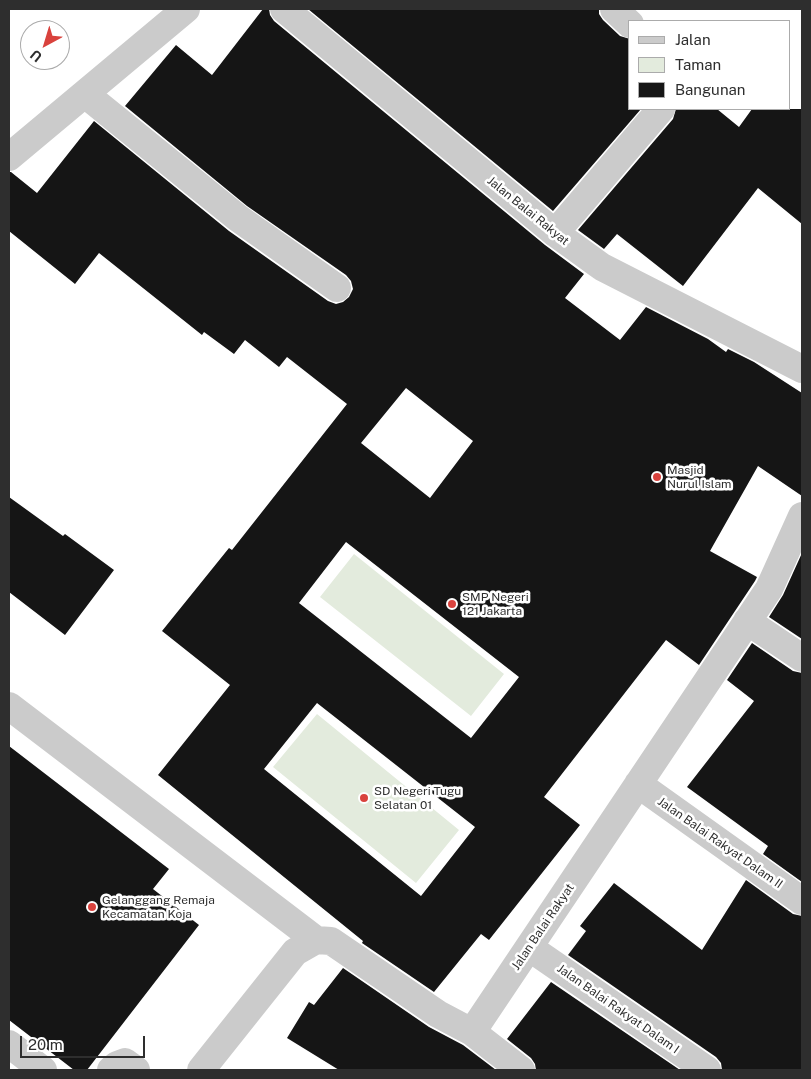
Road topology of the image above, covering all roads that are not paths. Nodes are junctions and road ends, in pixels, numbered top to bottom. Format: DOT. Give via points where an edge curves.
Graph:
graph roads {
  1 [pos="186,9"];
  2 [pos="284,9"];
  3 [pos="614,9"];
  4 [pos="628,22"];
  5 [pos="84,94"];
  6 [pos="660,110"];
  7 [pos="9,157"];
  8 [pos="555,233"];
  9 [pos="337,288"];
  10 [pos="802,369"];
  11 [pos="802,516"];
  12 [pos="747,621"];
  13 [pos="802,658"];
  14 [pos="9,706"];
  15 [pos="638,784"];
  16 [pos="802,901"];
  17 [pos="316,940"];
  18 [pos="530,948"];
  19 [pos="472,1032"];
  20 [pos="9,1044"];
  21 [pos="43,1070"];
  22 [pos="111,1070"];
  23 [pos="136,1070"];
  24 [pos="201,1070"];
  25 [pos="521,1070"];
  26 [pos="707,1070"];
  1 -- 5 [label="street"];
  2 -- 8 [label="street, Jalan Balai Rakyat"];
  3 -- 4 [label="street"];
  5 -- 7 [label="street"];
  5 -- 9 [label="street" via="238,218"];
  6 -- 8 [label="street"];
  8 -- 10 [label="street, Jalan Balai Rakyat" via="602,267"];
  11 -- 12 [label="street, Jalan Balai Rakyat" via="768,588"];
  12 -- 13 [label="street"];
  12 -- 15 [label="street, Jalan Balai Rakyat"];
  14 -- 17 [label="street"];
  15 -- 16 [label="street, Jalan Balai Rakyat Dalam II"];
  15 -- 18 [label="street, Jalan Balai Rakyat"];
  17 -- 19 [label="street" via="332,941 438,1014"];
  17 -- 24 [label="street" via="295,952"];
  18 -- 19 [label="street, Jalan Balai Rakyat"];
  18 -- 26 [label="street, Jalan Balai Rakyat Dalam I"];
  19 -- 25 [label="street"];
  20 -- 21 [label="street"];
  22 -- 23 [label="street" via="125,1062"];
}
